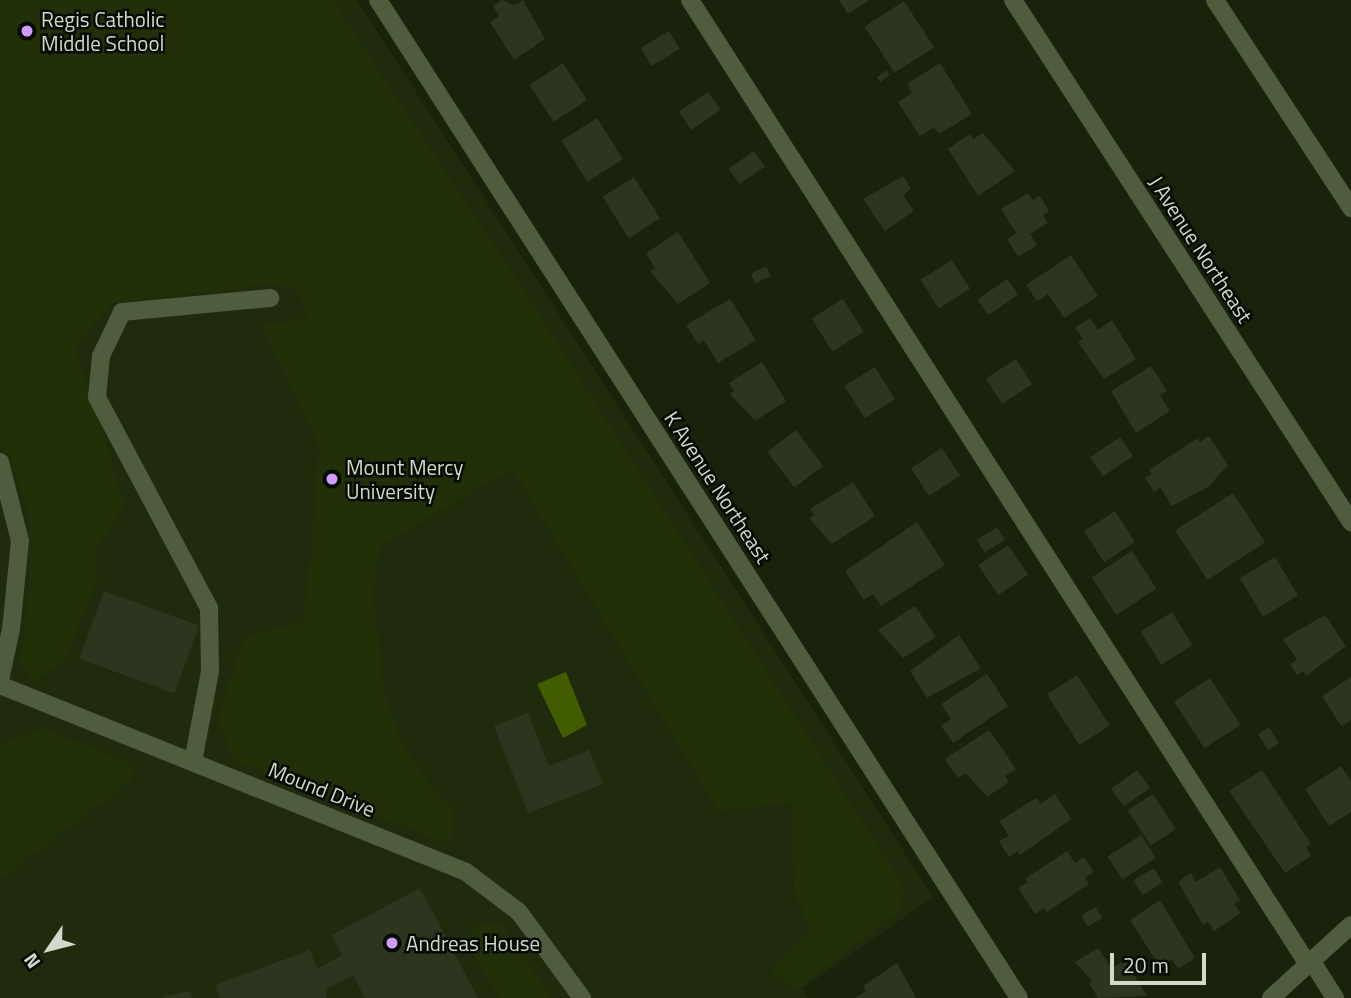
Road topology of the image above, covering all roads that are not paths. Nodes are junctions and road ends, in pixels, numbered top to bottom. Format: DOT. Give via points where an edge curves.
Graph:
graph roads {
  1 [pos="378,0"];
  2 [pos="690,0"];
  3 [pos="1013,0"];
  4 [pos="1215,0"];
  5 [pos="1351,208"];
  6 [pos="270,298"];
  7 [pos="0,462"];
  8 [pos="1351,522"];
  9 [pos="0,682"];
  10 [pos="193,762"];
  11 [pos="1351,925"];
  12 [pos="1309,962"];
  13 [pos="582,998"];
  14 [pos="1019,998"];
  15 [pos="1271,998"];
  16 [pos="1335,998"];
  1 -- 14 [label="street, K Avenue Northeast"];
  2 -- 12 [label="street"];
  3 -- 8 [label="street, J Avenue Northeast"];
  4 -- 5 [label="street"];
  6 -- 10 [label="street" via="122,312 101,356 97,397 209,608 210,671"];
  7 -- 9 [label="street" via="20,541"];
  9 -- 10 [label="street, Mound Drive"];
  10 -- 13 [label="street, Mound Drive" via="466,872 519,912"];
  11 -- 12 [label="street"];
  12 -- 15 [label="street"];
  12 -- 16 [label="street"];
}
